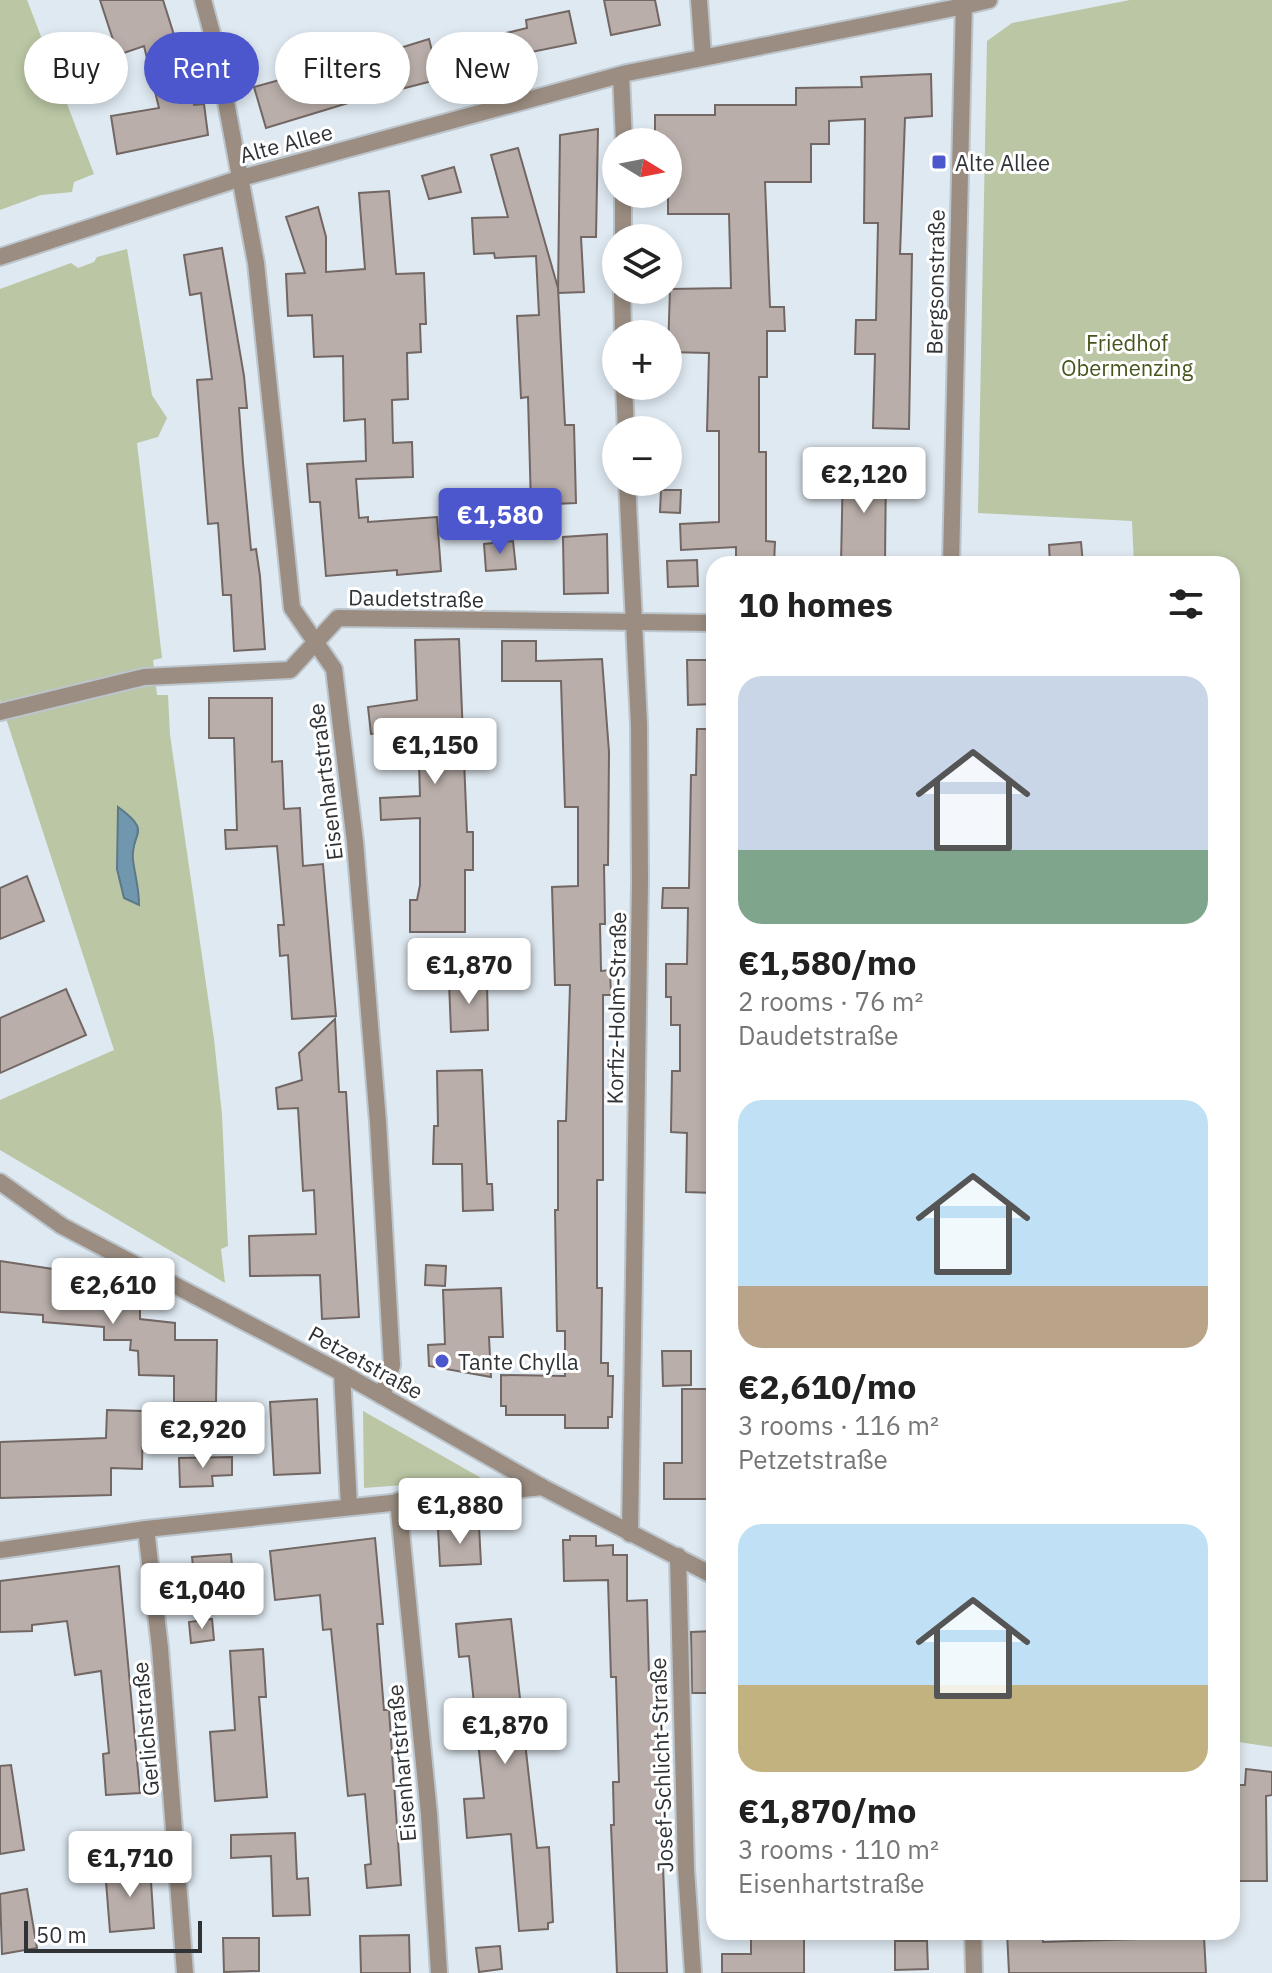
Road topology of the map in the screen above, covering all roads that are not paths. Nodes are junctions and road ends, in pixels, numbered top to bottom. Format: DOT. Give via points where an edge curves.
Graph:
graph roads {
  1 [pos="203,0"];
  2 [pos="699,0"];
  3 [pos="989,0"];
  4 [pos="964,3"];
  5 [pos="703,56"];
  6 [pos="621,75"];
  7 [pos="623,128"];
  8 [pos="241,178"];
  9 [pos="0,257"];
  10 [pos="627,496"];
  11 [pos="951,556"];
  12 [pos="706,623"];
  13 [pos="632,624"];
  14 [pos="315,641"];
  15 [pos="0,712"];
  16 [pos="0,1182"];
  17 [pos="342,1373"];
  18 [pos="382,1396"];
  19 [pos="542,1487"];
  20 [pos="398,1501"];
  21 [pos="349,1506"];
  22 [pos="146,1529"];
  23 [pos="630,1534"];
  24 [pos="0,1550"];
  25 [pos="678,1556"];
  26 [pos="706,1572"];
  27 [pos="973,1940"];
  28 [pos="185,1973"];
  29 [pos="439,1973"];
  30 [pos="693,1973"];
  31 [pos="974,1973"];
  1 -- 8 [label="street, Eisenhartstraße"];
  2 -- 5 [label="street"];
  3 -- 4 [label="street, Alte Allee"];
  4 -- 5 [label="street, Alte Allee"];
  4 -- 11 [label="street, Bergsonstraße"];
  5 -- 6 [label="street, Alte Allee"];
  6 -- 7 [label="street"];
  6 -- 8 [label="street, Alte Allee"];
  8 -- 9 [label="street, Alte Allee"];
  8 -- 14 [label="street, Eisenhartstraße" via="256,263 292,608"];
  10 -- 13 [label="street, Korfiz-Holm-Straße"];
  12 -- 13 [label="street, Daudetstraße"];
  13 -- 14 [label="street, Daudetstraße" via="338,618"];
  13 -- 23 [label="street, Korfiz-Holm-Straße" via="640,881"];
  14 -- 15 [label="street, Daudetstraße" via="290,670 144,677"];
  14 -- 18 [label="street, Eisenhartstraße" via="334,669 355,842 392,1365"];
  16 -- 17 [label="street, Petzetstraße" via="62,1226"];
  17 -- 18 [label="street, Petzetstraße"];
  17 -- 21 [label="street"];
  18 -- 19 [label="street, Petzetstraße"];
  19 -- 20 [label="street"];
  19 -- 23 [label="street, Petzetstraße"];
  20 -- 21 [label="street"];
  20 -- 29 [label="street, Eisenhartstraße"];
  21 -- 22 [label="street"];
  22 -- 24 [label="street"];
  22 -- 28 [label="street, Gerlichstraße" via="162,1664"];
  23 -- 25 [label="street, Petzetstraße"];
  25 -- 26 [label="street, Petzetstraße"];
  25 -- 30 [label="street, Josef-Schlicht-Straße"];
  27 -- 31 [label="street"];
}
